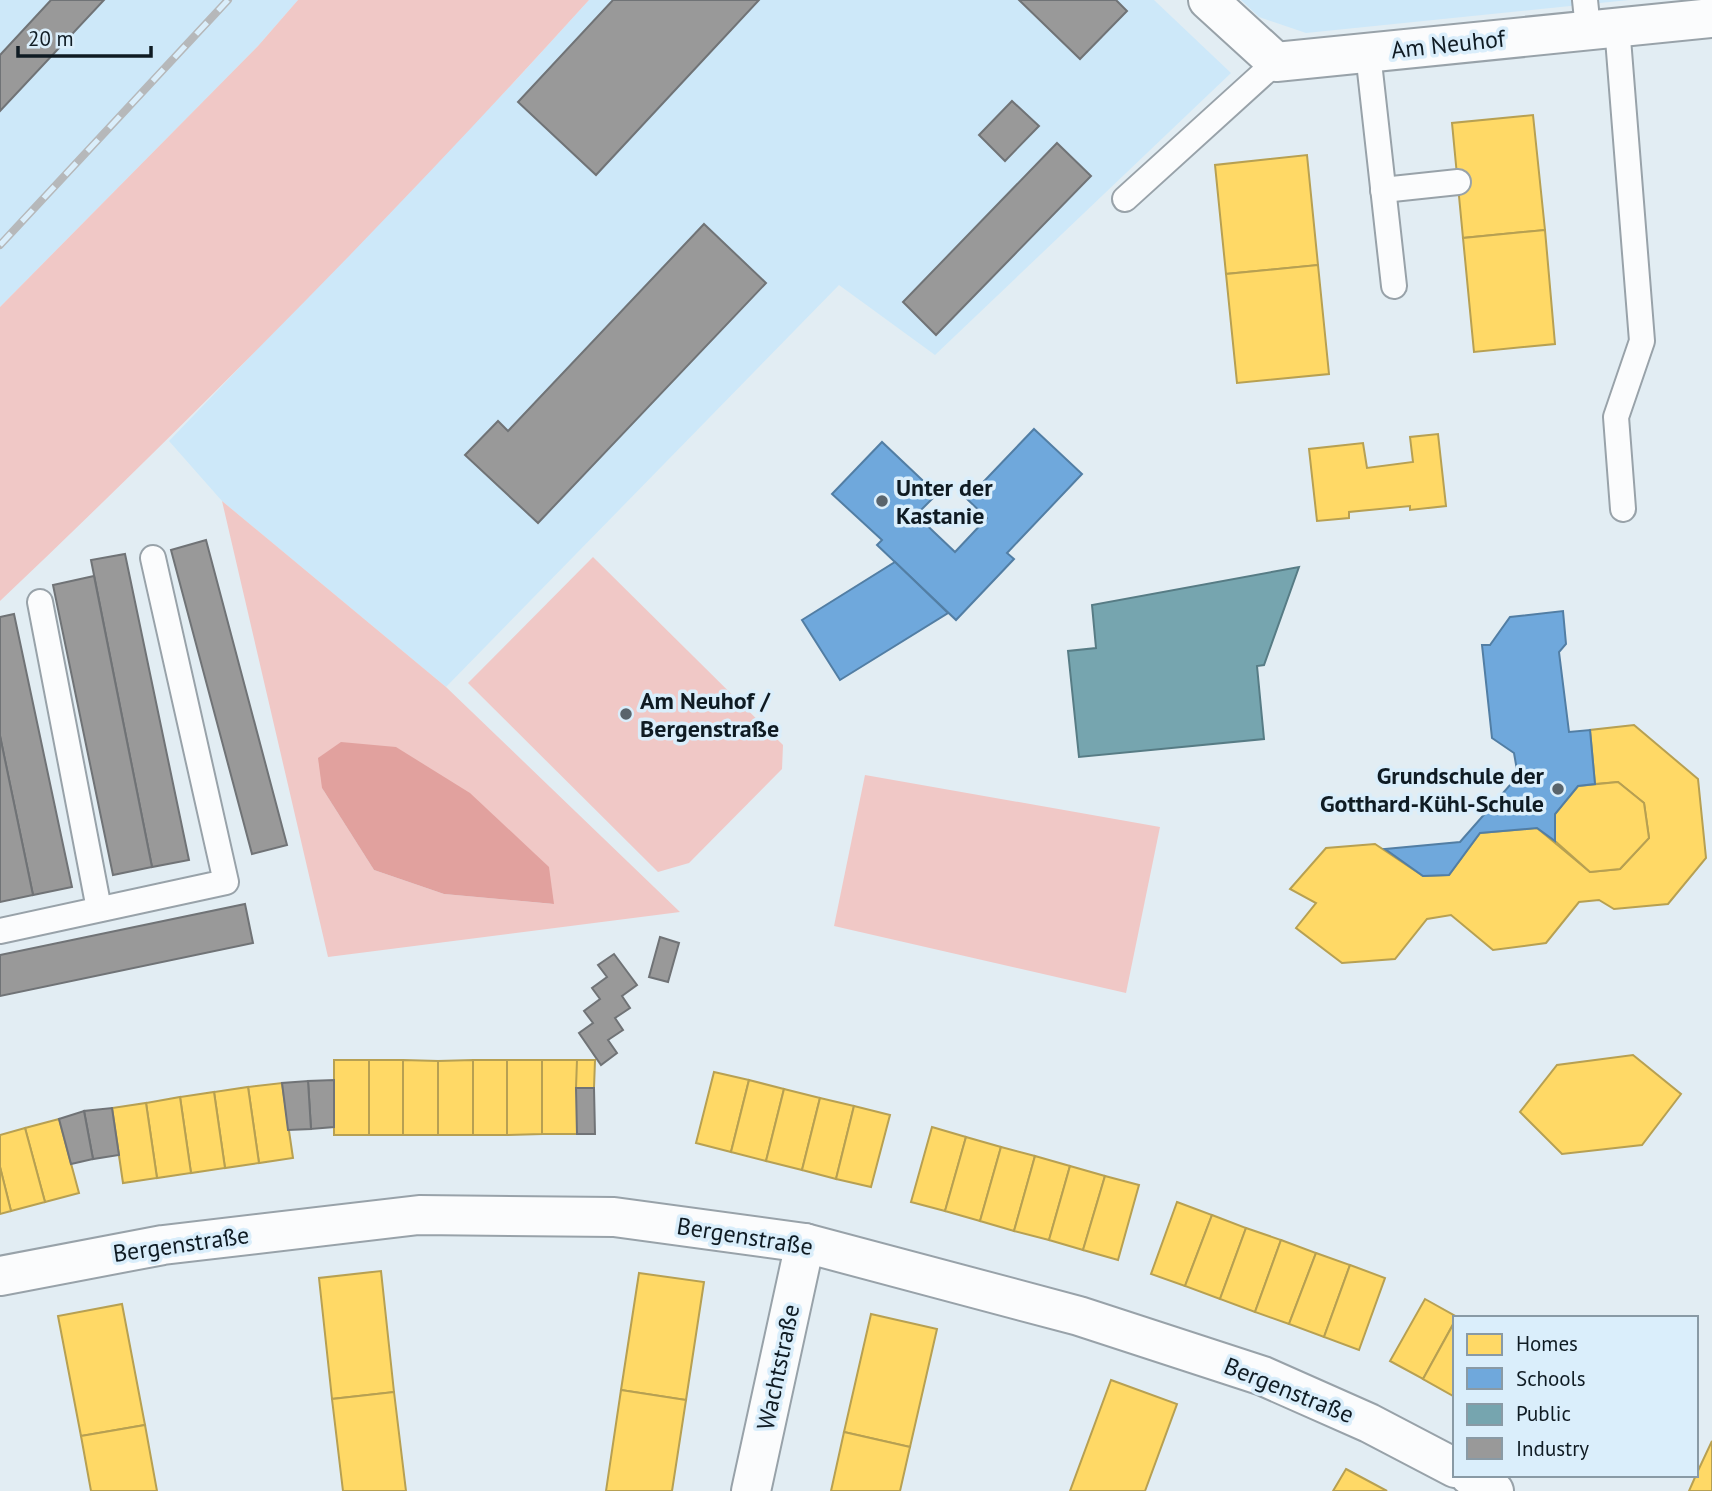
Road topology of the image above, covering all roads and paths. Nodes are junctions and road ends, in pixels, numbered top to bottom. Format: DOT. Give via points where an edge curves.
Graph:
graph roads {
  1 [pos="1208,0"];
  2 [pos="1596,18"];
  3 [pos="1712,18"];
  4 [pos="1368,53"];
  5 [pos="1276,62"];
  6 [pos="1458,183"];
  7 [pos="1383,190"];
  8 [pos="1125,199"];
  9 [pos="1394,286"];
  10 [pos="1623,509"];
  11 [pos="153,558"];
  12 [pos="40,602"];
  13 [pos="99,909"];
  14 [pos="0,930"];
  15 [pos="804,1242"];
  16 [pos="0,1276"];
  17 [pos="1453,1467"];
  18 [pos="1472,1477"];
  19 [pos="751,1491"];
  20 [pos="1494,1491"];
  1 -- 5 [label="street"];
  2 -- 3 [label="street, Am Neuhof"];
  2 -- 4 [label="street, Am Neuhof"];
  2 -- 10 [label="lane" via="1642,341 1616,417"];
  4 -- 5 [label="street, Am Neuhof"];
  4 -- 7 [label="lane"];
  5 -- 8 [label="lane"];
  6 -- 7 [label="lane"];
  7 -- 9 [label="lane"];
  11 -- 13 [label="lane" via="226,882"];
  12 -- 13 [label="lane"];
  13 -- 14 [label="lane"];
  15 -- 16 [label="street, Bergenstraße" via="614,1217 419,1215 163,1245"];
  15 -- 17 [label="street, Bergenstraße" via="1079,1316 1263,1376"];
  15 -- 19 [label="street, Wachtstraße"];
  18 -- 20 [label="street"];
}
